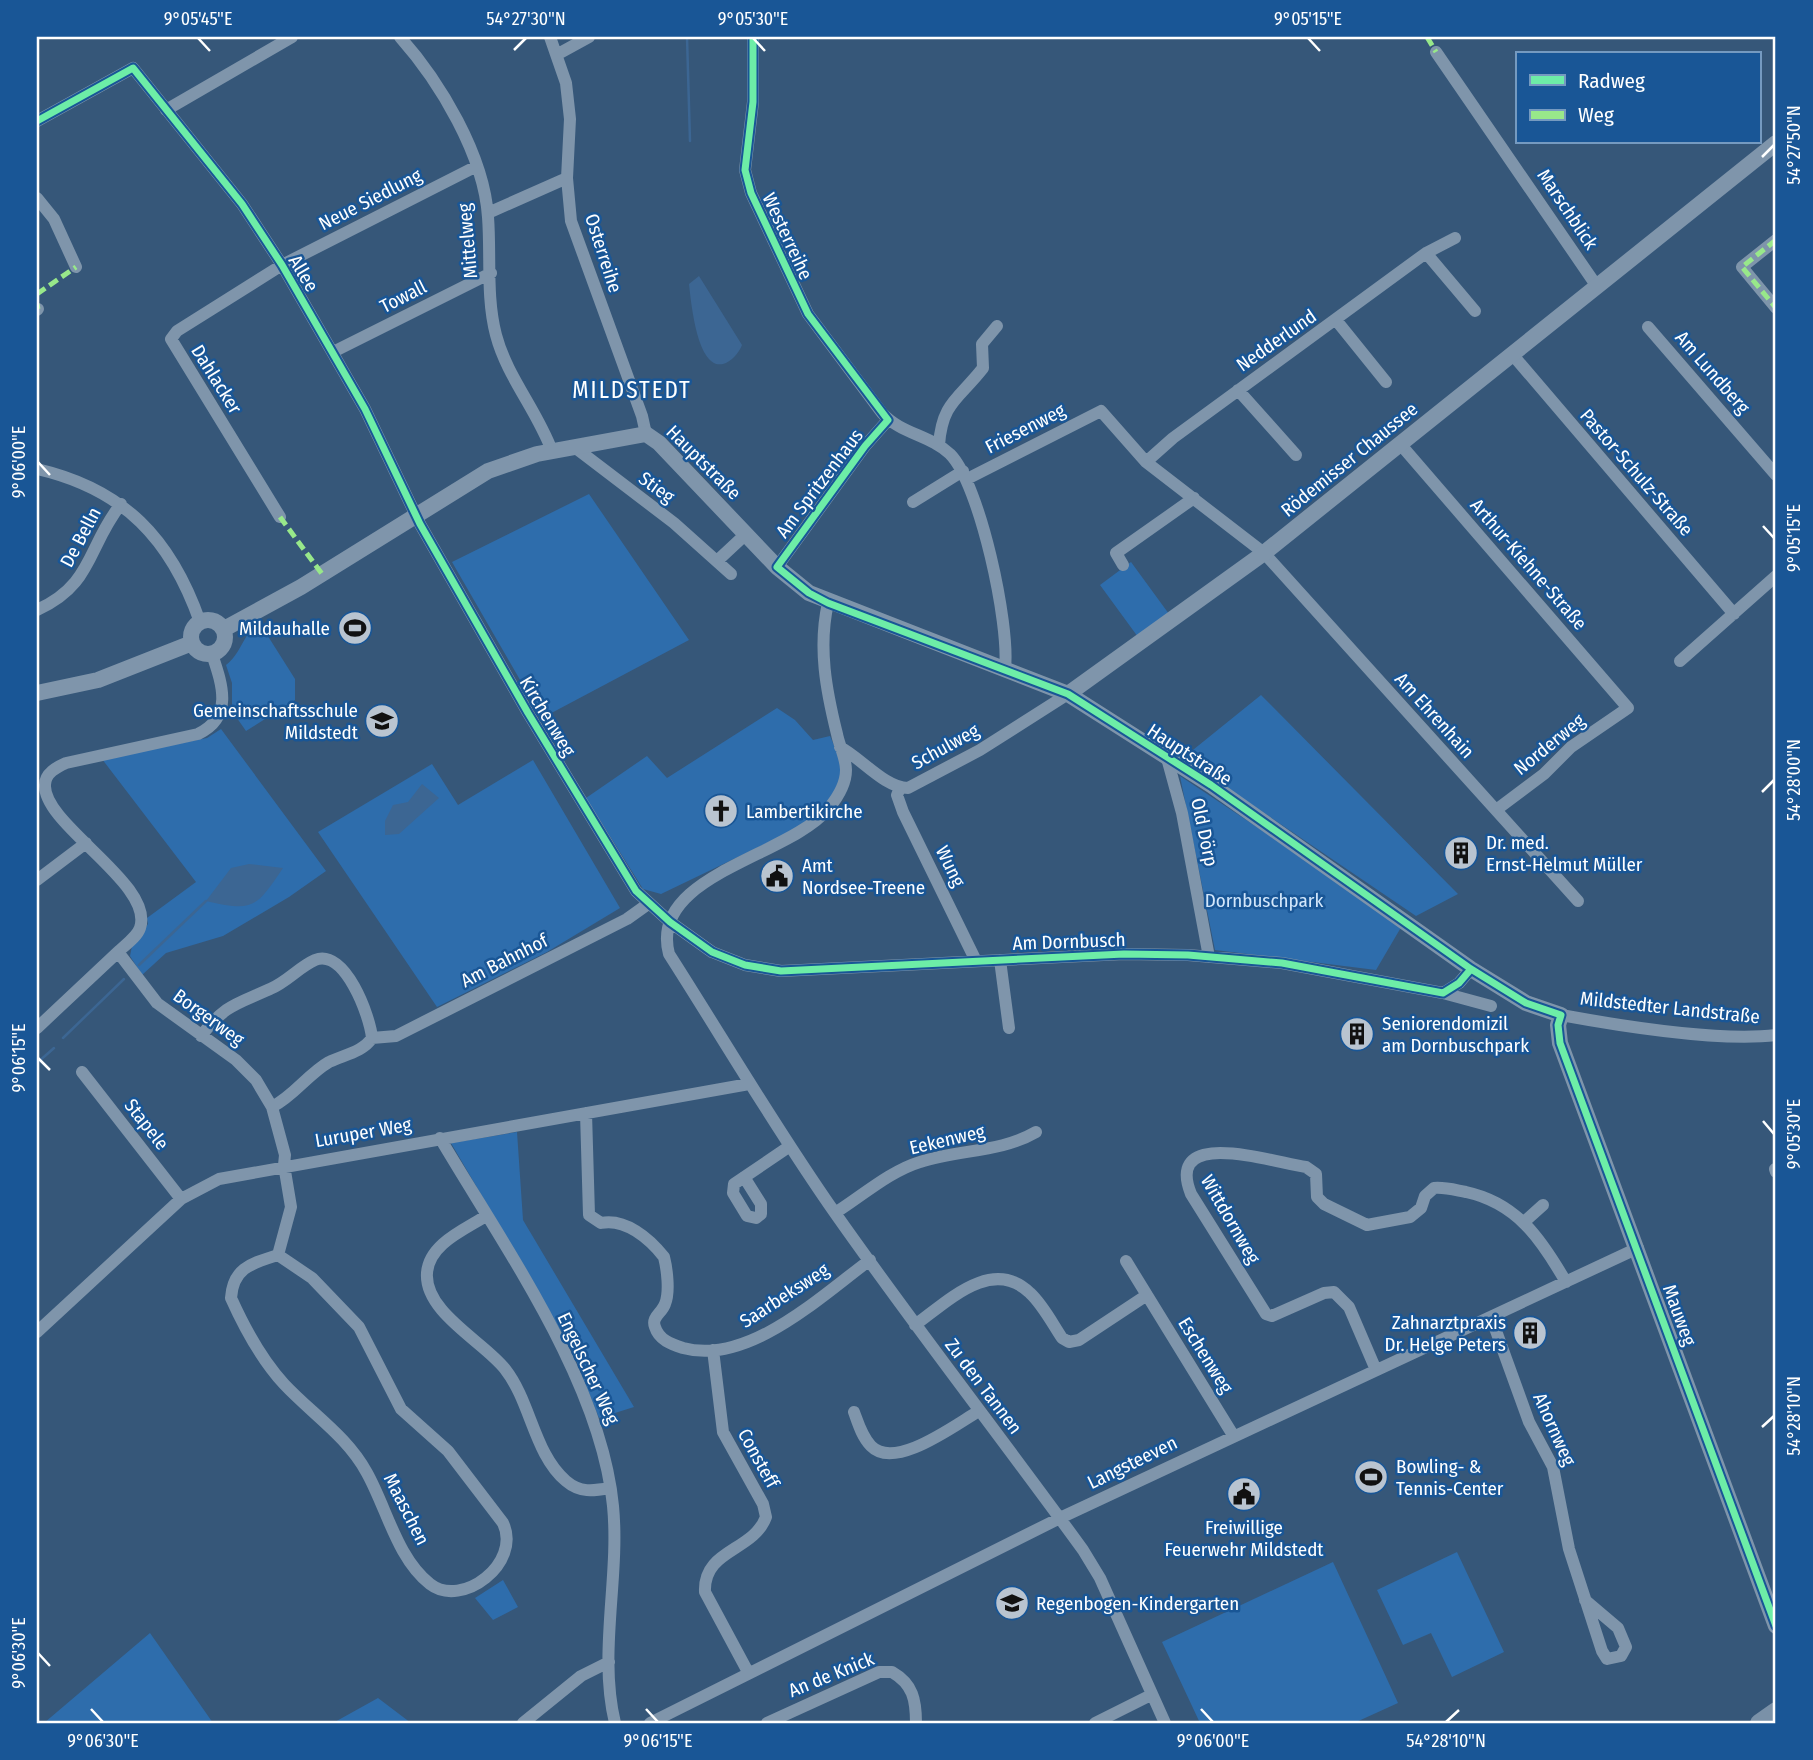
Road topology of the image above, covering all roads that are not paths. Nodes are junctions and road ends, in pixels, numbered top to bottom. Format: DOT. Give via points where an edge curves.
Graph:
graph roads {
  1 [pos="292,37"];
  2 [pos="400,37"];
  3 [pos="550,37"];
  4 [pos="589,37"];
  5 [pos="753,37"];
  6 [pos="1436,52"];
  7 [pos="558,54"];
  8 [pos="166,110"];
  9 [pos="37,121"];
  10 [pos="1776,142"];
  11 [pos="475,167"];
  12 [pos="567,178"];
  13 [pos="37,198"];
  14 [pos="488,213"];
  15 [pos="1455,238"];
  16 [pos="1776,240"];
  17 [pos="1426,253"];
  18 [pos="282,265"];
  19 [pos="76,267"];
  20 [pos="491,273"];
  21 [pos="1596,285"];
  22 [pos="1776,308"];
  23 [pos="1475,312"];
  24 [pos="1336,320"];
  25 [pos="997,326"];
  26 [pos="1648,327"];
  27 [pos="333,352"];
  28 [pos="1512,354"];
  29 [pos="1386,382"];
  30 [pos="1238,390"];
  31 [pos="1101,411"];
  32 [pos="888,421"];
  33 [pos="646,434"];
  34 [pos="939,445"];
  35 [pos="1401,445"];
  36 [pos="573,446"];
  37 [pos="552,451"];
  38 [pos="1296,455"];
  39 [pos="1146,462"];
  40 [pos="37,469"];
  41 [pos="965,475"];
  42 [pos="1776,475"];
  43 [pos="1194,498"];
  44 [pos="913,502"];
  45 [pos="121,504"];
  46 [pos="418,514"];
  47 [pos="280,517"];
  48 [pos="746,534"];
  49 [pos="1264,553"];
  50 [pos="717,561"];
  51 [pos="1123,565"];
  52 [pos="777,567"];
  53 [pos="731,574"];
  54 [pos="1776,576"];
  55 [pos="828,603"];
  56 [pos="37,610"];
  57 [pos="1734,614"];
  58 [pos="200,622"];
  59 [pos="224,629"];
  60 [pos="192,643"];
  61 [pos="212,654"];
  62 [pos="1680,662"];
  63 [pos="1005,668"];
  64 [pos="37,693"];
  65 [pos="1069,694"];
  66 [pos="1628,708"];
  67 [pos="841,747"];
  68 [pos="1167,758"];
  69 [pos="41,783"];
  70 [pos="900,788"];
  71 [pos="1496,810"];
  72 [pos="86,843"];
  73 [pos="37,880"];
  74 [pos="1578,901"];
  75 [pos="648,904"];
  76 [pos="670,922"];
  77 [pos="118,952"];
  78 [pos="1209,957"];
  79 [pos="1000,960"];
  80 [pos="976,961"];
  81 [pos="1471,969"];
  82 [pos="1443,992"];
  83 [pos="1491,1006"];
  84 [pos="1561,1015"];
  85 [pos="37,1028"];
  86 [pos="1009,1028"];
  87 [pos="1776,1035"];
  88 [pos="201,1036"];
  89 [pos="372,1038"];
  90 [pos="82,1072"];
  91 [pos="749,1084"];
  92 [pos="272,1107"];
  93 [pos="586,1112"];
  94 [pos="1036,1132"];
  95 [pos="440,1138"];
  96 [pos="790,1146"];
  97 [pos="284,1165"];
  98 [pos="744,1177"];
  99 [pos="181,1199"];
  100 [pos="1543,1205"];
  101 [pos="835,1213"];
  102 [pos="486,1216"];
  103 [pos="1524,1222"];
  104 [pos="1638,1248"];
  105 [pos="278,1255"];
  106 [pos="870,1260"];
  107 [pos="1126,1261"];
  108 [pos="1566,1282"];
  109 [pos="1147,1295"];
  110 [pos="1491,1317"];
  111 [pos="915,1325"];
  112 [pos="37,1332"];
  113 [pos="713,1350"];
  114 [pos="1376,1370"];
  115 [pos="979,1411"];
  116 [pos="854,1412"];
  117 [pos="1233,1435"];
  118 [pos="611,1488"];
  119 [pos="1060,1518"];
  120 [pos="1585,1600"];
  121 [pos="1776,1626"];
  122 [pos="609,1662"];
  123 [pos="748,1672"];
  124 [pos="1151,1695"];
  125 [pos="1776,1711"];
  126 [pos="523,1723"];
  127 [pos="615,1723"];
  128 [pos="650,1723"];
  129 [pos="767,1723"];
  130 [pos="916,1723"];
  131 [pos="1095,1723"];
  132 [pos="1165,1723"];
  133 [pos="1759,1723"];
  1 -- 8 [label="street"];
  2 -- 11 [label="street, Mittelweg" via="439,85 460,124"];
  3 -- 7 [label="street, Osterreihe"];
  4 -- 7 [label="street"];
  5 -- 32 [label="street, Westerreihe" via="754,102 745,170 751,193 808,314"];
  6 -- 21 [label="street, Marschblick"];
  7 -- 12 [label="street, Osterreihe" via="570,120"];
  8 -- 9 [label="street, Allee" via="133,68"];
  8 -- 18 [label="street, Allee" via="242,204"];
  10 -- 21 [label="street, Rödemisser Chaussee"];
  11 -- 14 [label="street, Mittelweg"];
  11 -- 18 [label="street, Neue Siedlung"];
  12 -- 14 [label="street"];
  12 -- 33 [label="street, Osterreihe" via="579,246"];
  13 -- 19 [label="street" via="54,219"];
  14 -- 20 [label="street, Mittelweg"];
  15 -- 17 [label="street, Nedderlund"];
  16 -- 22 [label="street" via="1742,268"];
  17 -- 23 [label="street"];
  17 -- 24 [label="street, Nedderlund"];
  18 -- 27 [label="street, Allee"];
  18 -- 47 [label="street, Dahlacker" via="171,339"];
  20 -- 27 [label="street, Towall"];
  20 -- 37 [label="street, Mittelweg" via="496,335 511,375"];
  21 -- 28 [label="street, Rödemisser Chaussee"];
  24 -- 29 [label="street, Nedderlund"];
  24 -- 30 [label="street, Nedderlund"];
  25 -- 34 [label="street" via="982,344 983,368 941,420"];
  26 -- 42 [label="street, Am Lundberg"];
  27 -- 46 [label="street, Allee"];
  28 -- 35 [label="street, Rödemisser Chaussee"];
  28 -- 57 [label="street, Pastor-Schulz-Straße"];
  30 -- 38 [label="street, Nedderlund"];
  30 -- 39 [label="street, Nedderlund"];
  31 -- 39 [label="street, Am Ehrenhain"];
  31 -- 41 [label="street, Friesenweg"];
  32 -- 34 [label="street, Westerreihe"];
  32 -- 52 [label="street, Am Spritzenhaus"];
  33 -- 36 [label="street, Hauptstraße"];
  33 -- 48 [label="street, Hauptstraße"];
  34 -- 41 [label="street, Westerreihe"];
  35 -- 49 [label="street, Rödemisser Chaussee"];
  35 -- 66 [label="street, Arthur-Kiehne-Straße"];
  36 -- 37 [label="street, Hauptstraße"];
  36 -- 50 [label="street, Stieg"];
  37 -- 46 [label="street, Hauptstraße" via="488,471"];
  39 -- 43 [label="street, Am Ehrenhain"];
  40 -- 45 [label="street" via="72,479"];
  41 -- 44 [label="street, Friesenweg"];
  41 -- 63 [label="street, Westerreihe" via="1000,602"];
  43 -- 49 [label="street, Am Ehrenhain"];
  43 -- 51 [label="street" via="1116,553"];
  45 -- 56 [label="street, De Belln" via="76,585"];
  45 -- 58 [label="street" via="164,547"];
  46 -- 59 [label="street, Hauptstraße"];
  46 -- 75 [label="street, Kirchenweg" via="528,713"];
  48 -- 50 [label="street"];
  48 -- 52 [label="street, Hauptstraße"];
  49 -- 65 [label="street, Rödemisser Chaussee"];
  49 -- 71 [label="street, Am Ehrenhain"];
  50 -- 53 [label="street, Stieg"];
  52 -- 55 [label="street, Hauptstraße"];
  54 -- 57 [label="street"];
  55 -- 63 [label="street, Hauptstraße"];
  55 -- 67 [label="street" via="822,629 823,657"];
  57 -- 62 [label="street"];
  58 -- 59 [label="street" via="212,620"];
  58 -- 60 [label="street" via="193,629"];
  59 -- 61 [label="street" via="223,645"];
  60 -- 61 [label="street" via="201,653"];
  60 -- 64 [label="street" via="98,680"];
  61 -- 69 [label="street" via="223,708 209,729 85,756 55,768"];
  63 -- 65 [label="street, Hauptstraße"];
  65 -- 68 [label="street, Hauptstraße"];
  65 -- 70 [label="street, Schulweg" via="979,750 923,781"];
  66 -- 71 [label="street, Norderweg" via="1571,747"];
  67 -- 70 [label="street, Schulweg"];
  67 -- 76 [label="street" via="845,782 816,822 698,884 681,901"];
  68 -- 78 [label="street, Old Dörp"];
  68 -- 81 [label="street, Hauptstraße"];
  69 -- 72 [label="street" via="59,814"];
  70 -- 80 [label="street, Wung" via="897,795 903,812"];
  71 -- 74 [label="street, Am Ehrenhain"];
  72 -- 73 [label="street"];
  72 -- 77 [label="street" via="112,869 139,908 139,932"];
  75 -- 76 [label="street, Kirchenweg"];
  75 -- 89 [label="street, Am Bahnhof" via="627,919 397,1036"];
  76 -- 80 [label="street, Am Dornbusch" via="712,952 745,965 781,971"];
  76 -- 91 [label="street" via="665,939 669,954"];
  77 -- 85 [label="street"];
  77 -- 88 [label="street, Borgerweg" via="158,1003"];
  78 -- 79 [label="street, Am Dornbusch" via="1124,954"];
  78 -- 82 [label="street, Am Dornbusch" via="1282,963"];
  79 -- 80 [label="street, Am Dornbusch"];
  79 -- 86 [label="street"];
  81 -- 82 [label="street"];
  81 -- 84 [label="street, Hauptstraße" via="1527,1003"];
  82 -- 83 [label="street, Am Dornbusch"];
  84 -- 87 [label="street, Mildstedter Landstraße" via="1688,1031"];
  84 -- 104 [label="street, Mauweg" via="1560,1044"];
  88 -- 89 [label="street" via="226,1008 270,990 326,958 337,962 349,977 372,1028"];
  88 -- 92 [label="street, Borgerweg" via="236,1060 256,1080"];
  89 -- 92 [label="street" via="360,1049 328,1063"];
  90 -- 99 [label="street, Stapele"];
  91 -- 93 [label="street, Luruper Weg"];
  91 -- 96 [label="street, Zu den Tannen"];
  92 -- 97 [label="street, Borgerweg"];
  93 -- 95 [label="street, Luruper Weg"];
  93 -- 113 [label="street, Saarbeksweg" via="589,1215 601,1223 624,1223 664,1257 666,1302 654,1320 660,1337 691,1350"];
  94 -- 101 [label="street, Eekenweg" via="1016,1144 903,1168"];
  95 -- 97 [label="street, Luruper Weg"];
  95 -- 102 [label="street, Engelscher Weg"];
  96 -- 98 [label="street"];
  96 -- 101 [label="street, Zu den Tannen"];
  97 -- 99 [label="street, Luruper Weg" via="219,1179"];
  97 -- 105 [label="street" via="291,1207"];
  99 -- 112 [label="street, Luruper Weg"];
  100 -- 103 [label="street"];
  101 -- 106 [label="street, Zu den Tannen"];
  102 -- 118 [label="street, Engelscher Weg" via="563,1348 601,1442"];
  102 -- 118 [label="street" via="431,1255 426,1276 429,1288 456,1325 505,1368 564,1480 578,1490"];
  103 -- 108 [label="street, Wittdornweg"];
  103 -- 114 [label="street, Wittdornweg" via="1485,1196 1443,1187 1428,1191 1421,1208 1410,1217 1367,1225 1324,1204 1317,1197 1316,1174 1306,1167 1219,1153 1193,1158 1184,1177 1191,1194 1266,1314 1272,1316 1334,1292 1349,1307"];
  104 -- 108 [label="street, Langsteeven"];
  104 -- 121 [label="street, Mauweg"];
  105 -- 105 [label="street, Maaschen" via="312,1278 359,1327 401,1409 448,1451 503,1523 508,1534 504,1560 480,1581 460,1590 445,1590 424,1577 399,1542 360,1462 272,1370 230,1298 241,1270"];
  106 -- 111 [label="street, Zu den Tannen"];
  106 -- 113 [label="street, Saarbeksweg" via="755,1340"];
  107 -- 109 [label="street, Eschenweg"];
  108 -- 110 [label="street, Langsteeven"];
  109 -- 111 [label="street" via="1069,1342 1028,1291 999,1278 970,1285"];
  109 -- 117 [label="street, Eschenweg"];
  110 -- 114 [label="street, Langsteeven"];
  110 -- 120 [label="street, Ahornweg" via="1529,1422 1553,1468 1569,1549"];
  111 -- 115 [label="street, Zu den Tannen"];
  113 -- 123 [label="street, Consteff" via="723,1432 766,1517 754,1536 715,1563 704,1580 705,1592"];
  114 -- 117 [label="street, Langsteeven"];
  115 -- 116 [label="street" via="896,1454 871,1447"];
  115 -- 119 [label="street, Zu den Tannen"];
  117 -- 119 [label="street, Langsteeven"];
  118 -- 122 [label="street, Engelscher Weg" via="615,1545"];
  119 -- 123 [label="street, Langsteeven"];
  119 -- 124 [label="street, Zu den Tannen" via="1100,1578"];
  122 -- 126 [label="street" via="581,1676"];
  122 -- 127 [label="street, Engelscher Weg"];
  123 -- 128 [label="street, Langsteeven"];
  124 -- 131 [label="street"];
  124 -- 132 [label="street, Zu den Tannen"];
  125 -- 133 [label="main road"];
  129 -- 130 [label="street, An de Knick" via="879,1672 892,1672 910,1686"];
}
